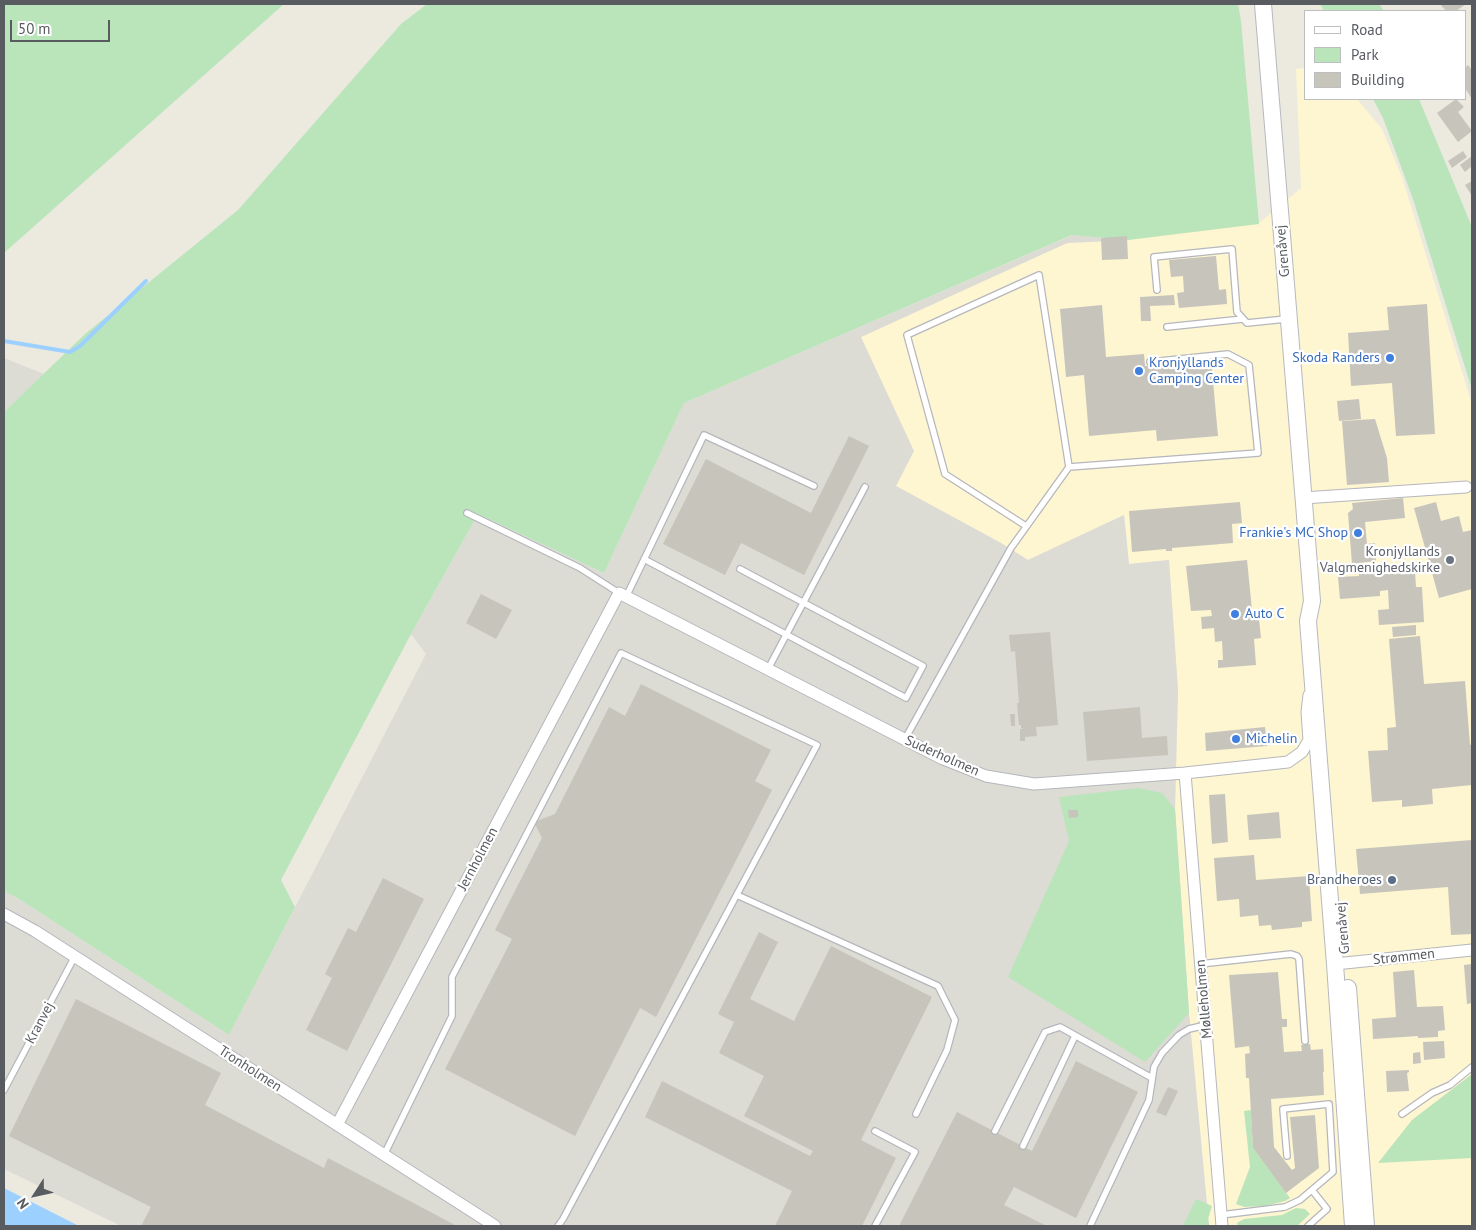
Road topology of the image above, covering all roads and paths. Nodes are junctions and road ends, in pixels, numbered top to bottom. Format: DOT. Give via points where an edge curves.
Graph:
graph roads {
  1 [pos="1264,4"];
  2 [pos="1157,290"];
  3 [pos="1289,318"];
  4 [pos="1243,319"];
  5 [pos="1167,327"];
  6 [pos="1150,362"];
  7 [pos="1069,467"];
  8 [pos="814,486"];
  9 [pos="865,487"];
  10 [pos="1469,487"];
  11 [pos="1303,498"];
  12 [pos="467,514"];
  13 [pos="1026,526"];
  14 [pos="644,559"];
  15 [pos="740,569"];
  16 [pos="622,595"];
  17 [pos="1312,601"];
  18 [pos="803,602"];
  19 [pos="786,634"];
  20 [pos="768,669"];
  21 [pos="1312,671"];
  22 [pos="905,740"];
  23 [pos="1185,773"];
  24 [pos="737,895"];
  25 [pos="4,914"];
  26 [pos="1472,950"];
  27 [pos="75,956"];
  28 [pos="1200,964"];
  29 [pos="1341,964"];
  30 [pos="1206,1025"];
  31 [pos="1075,1036"];
  32 [pos="1305,1041"];
  33 [pos="1472,1067"];
  34 [pos="1152,1078"];
  35 [pos="4,1090"];
  36 [pos="916,1114"];
  37 [pos="1402,1114"];
  38 [pos="337,1125"];
  39 [pos="875,1131"];
  40 [pos="995,1131"];
  41 [pos="1023,1146"];
  42 [pos="384,1155"];
  43 [pos="1287,1156"];
  44 [pos="1312,1190"];
  45 [pos="1222,1221"];
  46 [pos="495,1226"];
  47 [pos="558,1226"];
  48 [pos="875,1226"];
  49 [pos="1090,1226"];
  50 [pos="1308,1226"];
  51 [pos="1353,1226"];
  52 [pos="1366,1226"];
  1 -- 3 [label="street, Grenåvej"];
  2 -- 4 [label="lane" via="1154,257 1232,249 1237,312"];
  3 -- 4 [label="lane" via="1247,323"];
  3 -- 11 [label="street, Grenåvej"];
  4 -- 5 [label="lane"];
  6 -- 7 [label="lane" via="1228,354 1249,365 1258,453"];
  7 -- 13 [label="lane"];
  7 -- 13 [label="lane" via="1039,275 907,334 945,474"];
  8 -- 14 [label="lane" via="704,435"];
  9 -- 18 [label="lane"];
  10 -- 11 [label="street"];
  11 -- 17 [label="street, Grenåvej"];
  12 -- 16 [label="lane" via="580,568"];
  13 -- 22 [label="lane"];
  14 -- 16 [label="lane"];
  14 -- 19 [label="lane"];
  15 -- 18 [label="lane"];
  16 -- 20 [label="street, Suderholmen"];
  16 -- 38 [label="street, Jernholmen"];
  17 -- 21 [label="street, Grenåvej" via="1308,621"];
  17 -- 29 [label="street, Grenåvej" via="1318,618"];
  18 -- 19 [label="lane"];
  18 -- 19 [label="lane" via="923,666 906,698"];
  19 -- 20 [label="lane"];
  20 -- 22 [label="street, Suderholmen"];
  21 -- 23 [label="street, Suderholmen" via="1307,712 1308,740 1302,752 1288,762"];
  21 -- 29 [label="street, Grenåvej"];
  22 -- 23 [label="street, Suderholmen" via="986,776 1034,784"];
  23 -- 28 [label="street, Mølleholmen"];
  24 -- 36 [label="lane" via="938,986 955,1020 947,1050"];
  24 -- 42 [label="lane" via="817,745 621,653 452,977 452,1016"];
  24 -- 47 [label="lane"];
  25 -- 27 [label="street, Tronholmen"];
  26 -- 29 [label="street, Strømmen"];
  27 -- 35 [label="lane, Kranvej"];
  27 -- 38 [label="street, Tronholmen"];
  28 -- 30 [label="street, Mølleholmen"];
  28 -- 32 [label="lane" via="1297,956"];
  29 -- 51 [label="street, Grenåvej"];
  29 -- 52 [label="street, Grenåvej"];
  30 -- 34 [label="lane" via="1189,1029 1179,1036 1162,1053"];
  30 -- 45 [label="street, Mølleholmen"];
  31 -- 34 [label="lane"];
  31 -- 40 [label="lane" via="1060,1027 1045,1032"];
  31 -- 41 [label="lane"];
  33 -- 37 [label="lane" via="1450,1085"];
  34 -- 49 [label="lane" via="1149,1100"];
  38 -- 42 [label="street, Tronholmen"];
  39 -- 48 [label="lane" via="915,1152"];
  42 -- 46 [label="street, Tronholmen"];
  43 -- 44 [label="lane" via="1283,1109 1329,1104 1334,1172"];
  44 -- 45 [label="lane" via="1285,1207"];
  44 -- 50 [label="lane" via="1327,1209"];
}
